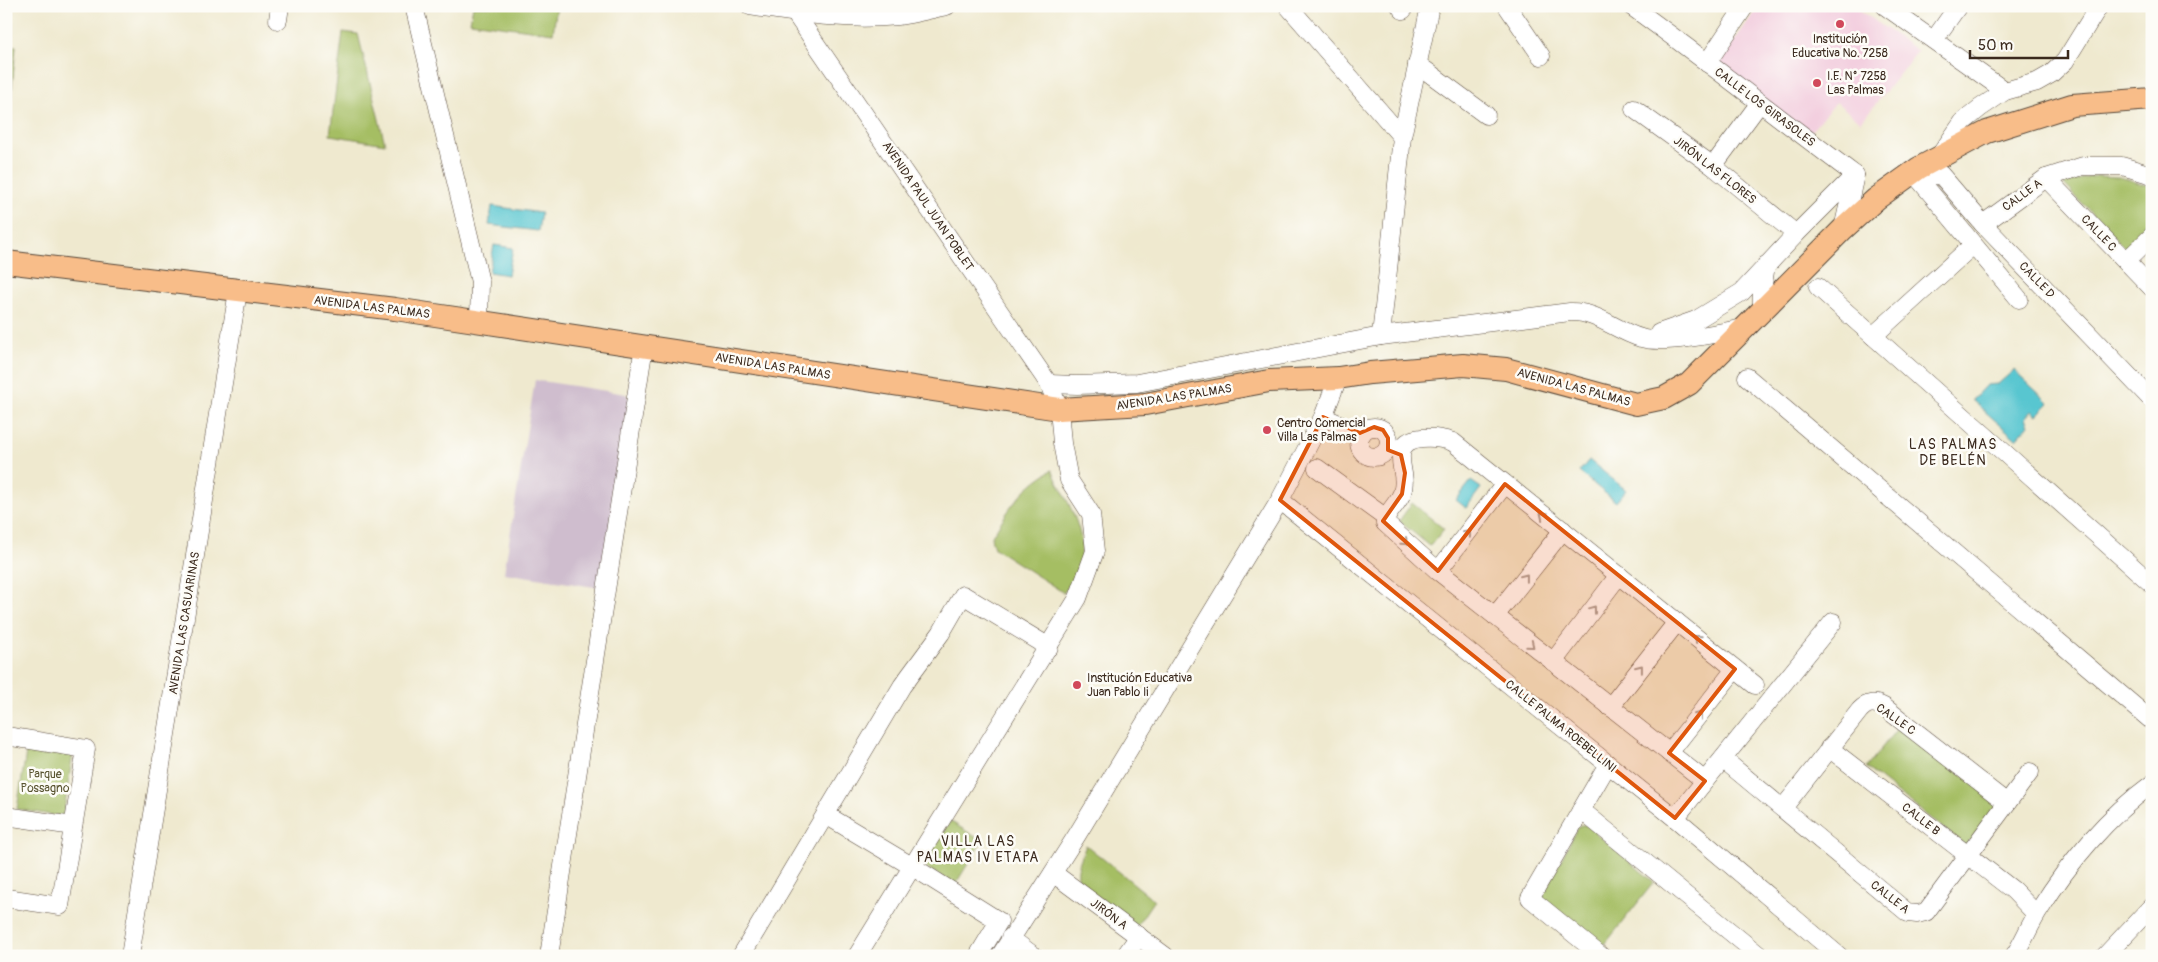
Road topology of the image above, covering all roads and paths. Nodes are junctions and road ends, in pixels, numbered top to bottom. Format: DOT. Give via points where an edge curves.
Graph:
graph roads {
  1 [pos="414,6"];
  2 [pos="750,6"];
  3 [pos="947,6"];
  4 [pos="1288,6"];
  5 [pos="1430,6"];
  6 [pos="1507,6"];
  7 [pos="1630,6"];
  8 [pos="1745,6"];
  9 [pos="1885,6"];
  10 [pos="1958,6"];
  11 [pos="2099,6"];
  12 [pos="793,10"];
  13 [pos="1934,40"];
  14 [pos="1541,56"];
  15 [pos="1707,63"];
  16 [pos="1417,64"];
  17 [pos="2005,91"];
  18 [pos="2152,99"];
  19 [pos="1759,104"];
  20 [pos="1634,109"];
  21 [pos="1486,115"];
  22 [pos="1402,137"];
  23 [pos="1938,158"];
  24 [pos="1713,166"];
  25 [pos="1915,174"];
  26 [pos="1855,175"];
  27 [pos="2152,175"];
  28 [pos="2046,178"];
  29 [pos="1983,224"];
  30 [pos="1842,229"];
  31 [pos="1796,234"];
  32 [pos="2152,236"];
  33 [pos="1973,245"];
  34 [pos="2126,261"];
  35 [pos="6,262"];
  36 [pos="1766,264"];
  37 [pos="1818,287"];
  38 [pos="2152,288"];
  39 [pos="238,291"];
  40 [pos="2019,299"];
  41 [pos="1762,310"];
  42 [pos="479,321"];
  43 [pos="1744,328"];
  44 [pos="1380,336"];
  45 [pos="1873,336"];
  46 [pos="1642,339"];
  47 [pos="644,346"];
  48 [pos="1286,355"];
  49 [pos="1747,377"];
  50 [pos="1338,378"];
  51 [pos="1293,379"];
  52 [pos="1049,384"];
  53 [pos="2152,400"];
  54 [pos="1059,409"];
  55 [pos="1323,417"];
  56 [pos="1395,449"];
  57 [pos="1317,468"];
  58 [pos="1506,484"];
  59 [pos="1280,500"];
  60 [pos="1386,518"];
  61 [pos="1562,530"];
  62 [pos="1438,571"];
  63 [pos="1619,575"];
  64 [pos="2152,584"];
  65 [pos="1495,616"];
  66 [pos="1677,622"];
  67 [pos="1833,622"];
  68 [pos="1049,647"];
  69 [pos="1553,662"];
  70 [pos="1735,669"];
  71 [pos="1755,685"];
  72 [pos="1610,707"];
  73 [pos="2152,721"];
  74 [pos="6,736"];
  75 [pos="1830,748"];
  76 [pos="1669,753"];
  77 [pos="1723,759"];
  78 [pos="1608,764"];
  79 [pos="2030,772"];
  80 [pos="1704,781"];
  81 [pos="2152,784"];
  82 [pos="2007,803"];
  83 [pos="1783,808"];
  84 [pos="1581,810"];
  85 [pos="826,815"];
  86 [pos="6,816"];
  87 [pos="1675,818"];
  88 [pos="73,826"];
  89 [pos="1968,856"];
  90 [pos="913,866"];
  91 [pos="1053,873"];
  92 [pos="6,898"];
  93 [pos="2152,906"];
  94 [pos="2039,910"];
  95 [pos="1139,936"];
  96 [pos="1010,938"];
  97 [pos="2114,953"];
  98 [pos="130,956"];
  99 [pos="549,956"];
  100 [pos="740,956"];
  101 [pos="857,956"];
  102 [pos="978,956"];
  103 [pos="1000,956"];
  104 [pos="1034,956"];
  105 [pos="1125,956"];
  106 [pos="1166,956"];
  107 [pos="1601,956"];
  108 [pos="1760,956"];
  109 [pos="1839,956"];
  110 [pos="2014,956"];
  1 -- 42 [label="street" via="480,282"];
  2 -- 12 [label="street"];
  3 -- 12 [label="street" via="899,16 849,18"];
  4 -- 22 [label="street"];
  5 -- 16 [label="street"];
  6 -- 14 [label="street"];
  7 -- 15 [label="street, CALLE LOS GIRASOLES"];
  8 -- 15 [label="street"];
  9 -- 13 [label="street"];
  10 -- 13 [label="street"];
  11 -- 17 [label="street" via="2065,61 2051,74 2037,82"];
  12 -- 52 [label="street, AVENIDA PAUL JUAN POBLET"];
  13 -- 17 [label="street"];
  15 -- 19 [label="street, CALLE LOS GIRASOLES"];
  16 -- 21 [label="street"];
  16 -- 22 [label="street"];
  17 -- 23 [label="street" via="1963,122"];
  18 -- 23 [label="main road, AVENIDA LAS PALMAS" via="2072,105 1987,132"];
  19 -- 24 [label="street"];
  19 -- 26 [label="street, CALLE LOS GIRASOLES"];
  20 -- 24 [label="street, JIRÓN LAS FLORES"];
  22 -- 44 [label="street"];
  23 -- 25 [label="main road, AVENIDA LAS PALMAS"];
  24 -- 31 [label="street, JIRÓN LAS FLORES"];
  25 -- 29 [label="street, CALLE D" via="1941,175"];
  25 -- 30 [label="main road, AVENIDA LAS PALMAS" via="1876,199"];
  25 -- 33 [label="street"];
  26 -- 30 [label="street"];
  26 -- 31 [label="street"];
  27 -- 28 [label="street, CALLE A" via="2122,166 2103,165 2083,166"];
  28 -- 29 [label="street, CALLE A"];
  28 -- 34 [label="street, CALLE C"];
  29 -- 53 [label="street, CALLE D"];
  30 -- 41 [label="main road, AVENIDA LAS PALMAS"];
  31 -- 36 [label="street"];
  32 -- 34 [label="street"];
  33 -- 40 [label="street"];
  33 -- 45 [label="street"];
  34 -- 38 [label="street, CALLE C"];
  35 -- 39 [label="main road, AVENIDA LAS PALMAS"];
  36 -- 41 [label="street"];
  36 -- 46 [label="street" via="1742,292 1696,320"];
  37 -- 45 [label="street"];
  39 -- 42 [label="main road, AVENIDA LAS PALMAS"];
  39 -- 98 [label="street, AVENIDA LAS CASUARINAS"];
  41 -- 43 [label="main road, AVENIDA LAS PALMAS"];
  42 -- 47 [label="main road, AVENIDA LAS PALMAS"];
  43 -- 46 [label="street" via="1694,337"];
  43 -- 50 [label="main road, AVENIDA LAS PALMAS" via="1689,384 1664,398 1636,404 1506,369 1454,366"];
  44 -- 46 [label="street" via="1579,312 1596,316"];
  44 -- 48 [label="street"];
  45 -- 64 [label="street"];
  47 -- 54 [label="main road, AVENIDA LAS PALMAS"];
  47 -- 99 [label="street"];
  48 -- 51 [label="street"];
  48 -- 52 [label="street" via="1137,383"];
  49 -- 73 [label="street"];
  50 -- 51 [label="main road, AVENIDA LAS PALMAS"];
  50 -- 55 [label="street"];
  51 -- 54 [label="main road, AVENIDA LAS PALMAS" via="1144,404"];
  52 -- 54 [label="street, AVENIDA PAUL JUAN POBLET"];
  54 -- 68 [label="street, AVENIDA PAUL JUAN POBLET" via="1069,480 1091,514 1095,551 1078,598"];
  55 -- 56 [label="street" via="1362,434 1359,442 1364,454 1376,457"];
  55 -- 59 [label="street"];
  56 -- 58 [label="street" via="1425,437 1440,437 1453,442"];
  56 -- 60 [label="street" via="1405,473 1402,494"];
  57 -- 60 [label="street"];
  61 -- 58 [label="street, one-way"];
  62 -- 58 [label="street, one-way"];
  59 -- 78 [label="street, CALLE PALMA ROEBELLINI"];
  59 -- 91 [label="street"];
  60 -- 62 [label="street, one-way" via="1385,523"];
  61 -- 63 [label="street"];
  65 -- 61 [label="street, one-way"];
  62 -- 65 [label="street"];
  63 -- 66 [label="street"];
  69 -- 63 [label="street, one-way"];
  65 -- 69 [label="street, one-way"];
  70 -- 66 [label="street, one-way"];
  72 -- 66 [label="street, one-way"];
  67 -- 77 [label="street"];
  68 -- 85 [label="street" via="962,594 941,633 902,686"];
  68 -- 90 [label="street, AVENIDA PAUL JUAN POBLET"];
  69 -- 72 [label="street"];
  70 -- 71 [label="street"];
  76 -- 70 [label="street, one-way"];
  72 -- 76 [label="street"];
  74 -- 88 [label="street" via="86,749"];
  75 -- 82 [label="street, CALLE C" via="1864,705 1874,703 1884,707"];
  75 -- 83 [label="street, CALLE C"];
  75 -- 89 [label="street, CALLE B"];
  76 -- 80 [label="street"];
  77 -- 80 [label="street"];
  77 -- 83 [label="street, CALLE A"];
  78 -- 84 [label="street"];
  78 -- 87 [label="street, CALLE PALMA ROEBELLINI"];
  79 -- 82 [label="street, CALLE A"];
  80 -- 87 [label="street"];
  81 -- 94 [label="street" via="2100,830"];
  82 -- 89 [label="street, CALLE A"];
  83 -- 89 [label="street, CALLE A" via="1912,914 1926,912"];
  84 -- 107 [label="street" via="1530,898"];
  84 -- 108 [label="street"];
  85 -- 90 [label="street"];
  85 -- 100 [label="street"];
  86 -- 88 [label="street"];
  87 -- 109 [label="street, CALLE PALMA ROEBELLINI"];
  88 -- 92 [label="street" via="60,906"];
  89 -- 94 [label="street, CALLE B"];
  90 -- 101 [label="street, AVENIDA PAUL JUAN POBLET"];
  90 -- 102 [label="street" via="999,921"];
  91 -- 95 [label="street, JIRÓN A"];
  91 -- 96 [label="street"];
  93 -- 97 [label="street"];
  94 -- 110 [label="street"];
  95 -- 105 [label="street"];
  95 -- 106 [label="street, JIRÓN A"];
  96 -- 103 [label="street"];
  96 -- 104 [label="street"];
}
